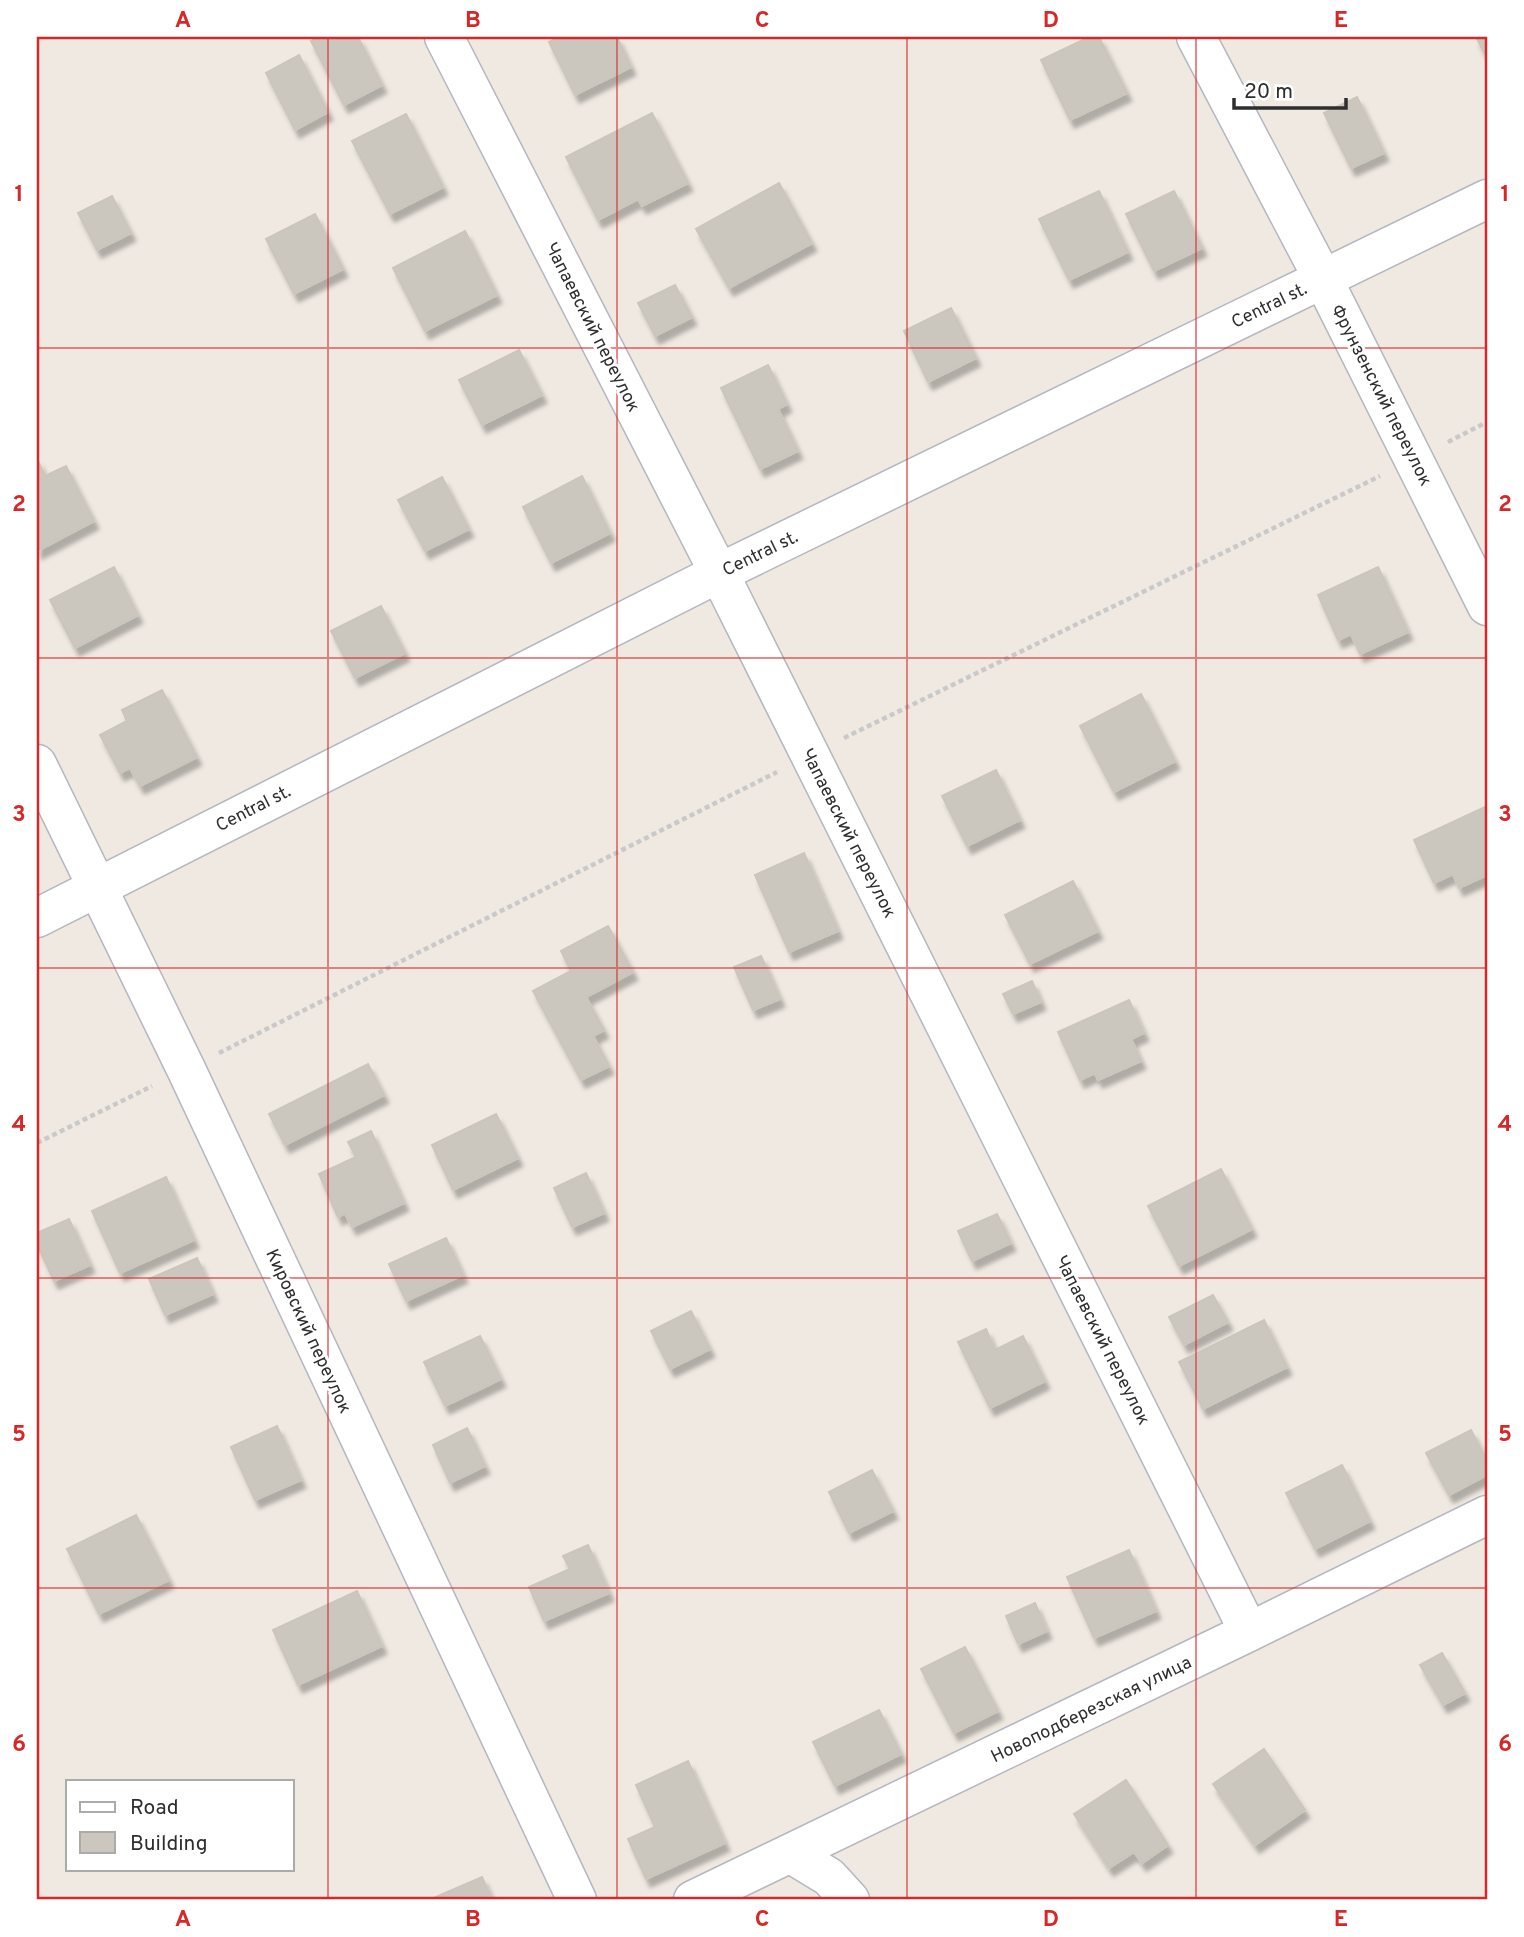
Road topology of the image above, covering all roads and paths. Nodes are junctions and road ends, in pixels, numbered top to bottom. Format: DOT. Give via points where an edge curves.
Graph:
graph roads {
  1 [pos="444,37"];
  2 [pos="1196,37"];
  3 [pos="1487,199"];
  4 [pos="1323,279"];
  5 [pos="1487,422"];
  6 [pos="1414,460"];
  7 [pos="719,573"];
  8 [pos="1487,606"];
  9 [pos="810,755"];
  10 [pos="37,764"];
  11 [pos="97,887"];
  12 [pos="37,918"];
  13 [pos="186,1069"];
  14 [pos="37,1143"];
  15 [pos="1487,1515"];
  16 [pos="1249,1632"];
  17 [pos="791,1854"];
  18 [pos="577,1900"];
  19 [pos="693,1900"];
  20 [pos="850,1900"];
  1 -- 7 [label="street, Чапаевский переулок"];
  2 -- 4 [label="street, Фрунзенский переулок"];
  3 -- 4 [label="street, Central st."];
  4 -- 6 [label="street, Фрунзенский переулок"];
  4 -- 7 [label="street, Central st."];
  5 -- 6 [label="path"];
  6 -- 8 [label="street, Фрунзенский переулок"];
  6 -- 9 [label="path"];
  7 -- 9 [label="street, Чапаевский переулок"];
  7 -- 11 [label="street, Central st."];
  9 -- 13 [label="path"];
  9 -- 16 [label="street, Чапаевский переулок"];
  10 -- 11 [label="street, Кировский переулок"];
  11 -- 12 [label="street, Central st."];
  11 -- 13 [label="street, Кировский переулок"];
  13 -- 14 [label="path"];
  13 -- 18 [label="street, Кировский переулок"];
  15 -- 16 [label="street, Новоподберезская улица"];
  16 -- 17 [label="street, Новоподберезская улица"];
  17 -- 19 [label="street, Новоподберезская улица"];
  17 -- 20 [label="street" via="830,1878"];
}
